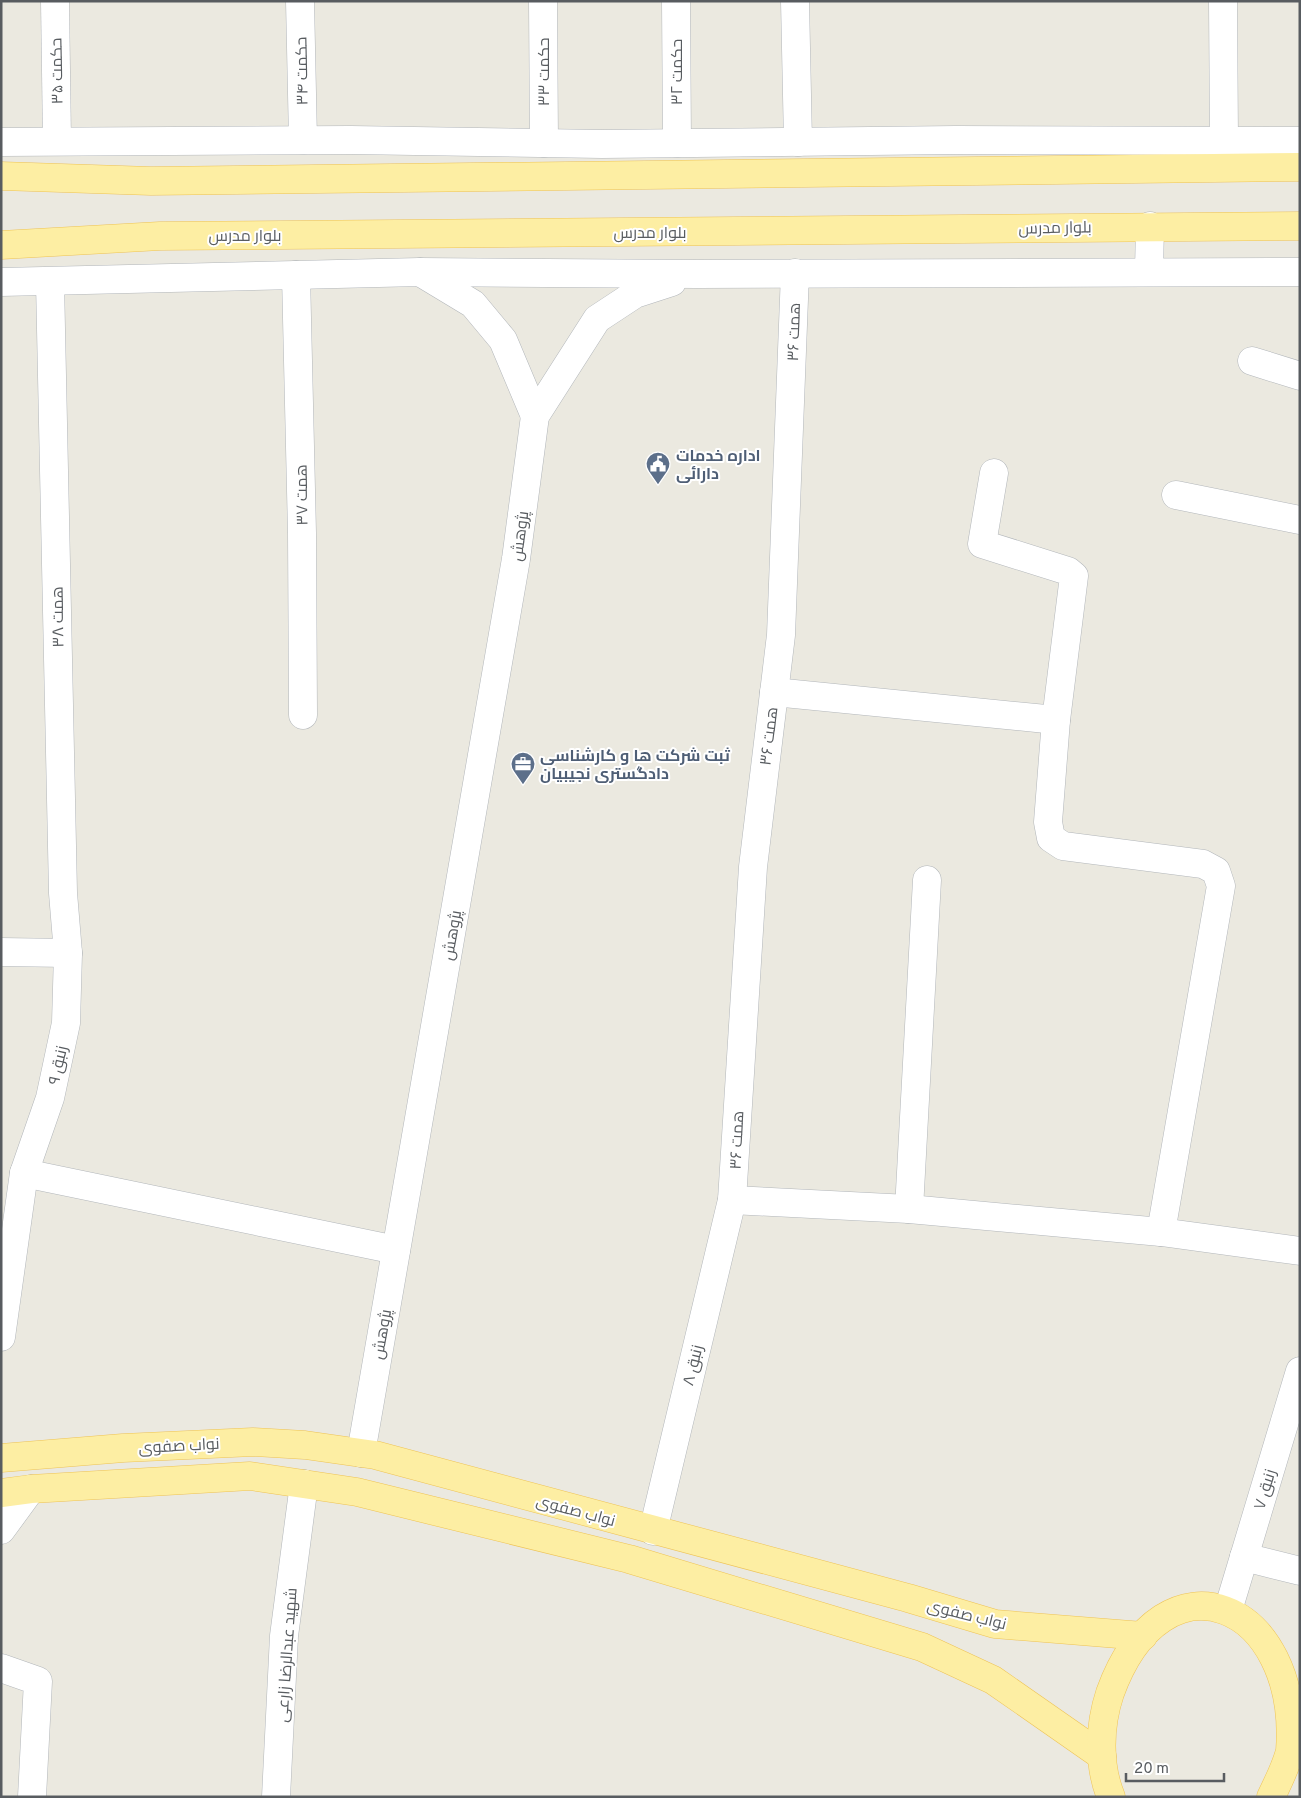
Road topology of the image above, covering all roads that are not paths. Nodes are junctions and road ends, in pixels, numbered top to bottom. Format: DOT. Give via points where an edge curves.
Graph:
graph roads {
  1 [pos="55,1"];
  2 [pos="300,1"];
  3 [pos="543,1"];
  4 [pos="676,1"];
  5 [pos="796,1"];
  6 [pos="1223,1"];
  7 [pos="303,140"];
  8 [pos="57,141"];
  9 [pos="1224,141"];
  10 [pos="1300,141"];
  11 [pos="1,142"];
  12 [pos="798,142"];
  13 [pos="544,143"];
  14 [pos="676,143"];
  15 [pos="1300,167"];
  16 [pos="1,176"];
  17 [pos="1150,226"];
  18 [pos="1300,226"];
  19 [pos="1,245"];
  20 [pos="1148,271"];
  21 [pos="420,272"];
  22 [pos="1300,272"];
  23 [pos="795,273"];
  24 [pos="697,274"];
  25 [pos="296,275"];
  26 [pos="1,282"];
  27 [pos="50,282"];
  28 [pos="1252,361"];
  29 [pos="1300,376"];
  30 [pos="535,416"];
  31 [pos="994,473"];
  32 [pos="1176,495"];
  33 [pos="1300,520"];
  34 [pos="774,692"];
  35 [pos="303,715"];
  36 [pos="1056,720"];
  37 [pos="927,880"];
  38 [pos="1,952"];
  39 [pos="68,953"];
  40 [pos="24,1173"];
  41 [pos="732,1200"];
  42 [pos="909,1209"];
  43 [pos="1160,1232"];
  44 [pos="396,1250"];
  45 [pos="1300,1251"];
  46 [pos="1,1338"];
  47 [pos="1300,1371"];
  48 [pos="360,1453"];
  49 [pos="1,1458"];
  50 [pos="304,1484"];
  51 [pos="31,1489"];
  52 [pos="1,1493"];
  53 [pos="518,1495"];
  54 [pos="507,1529"];
  55 [pos="1,1530"];
  56 [pos="653,1531"];
  57 [pos="1244,1557"];
  58 [pos="1300,1571"];
  59 [pos="1229,1607"];
  60 [pos="1143,1636"];
  61 [pos="1,1668"];
  62 [pos="1297,1702"];
  63 [pos="1102,1756"];
  64 [pos="32,1797"];
  65 [pos="276,1797"];
  66 [pos="1111,1797"];
  67 [pos="1271,1797"];
  1 -- 8 [label="street, حکمت ۳۵"];
  2 -- 7 [label="street, حکمت ۳۴"];
  3 -- 13 [label="street, حکمت ۳۳"];
  4 -- 14 [label="street, حکمت ۳۲"];
  5 -- 12 [label="street"];
  6 -- 9 [label="street"];
  7 -- 8 [label="street"];
  7 -- 13 [label="street"];
  8 -- 11 [label="street"];
  9 -- 10 [label="street"];
  9 -- 12 [label="street"];
  12 -- 14 [label="street"];
  13 -- 14 [label="street"];
  15 -- 16 [label="main road" via="151,181"];
  17 -- 18 [label="main road, بلوار مدرس"];
  17 -- 19 [label="main road, بلوار مدرس" via="160,236"];
  17 -- 20 [label="street"];
  20 -- 22 [label="street"];
  20 -- 23 [label="street"];
  21 -- 24 [label="street"];
  21 -- 25 [label="street"];
  21 -- 30 [label="street" via="473,304 502,340"];
  23 -- 24 [label="street"];
  23 -- 34 [label="street, همت ۳۶" via="781,635"];
  24 -- 30 [label="street, پژوهش" via="635,294 597,319"];
  25 -- 27 [label="street"];
  25 -- 35 [label="street, همت ۳۷"];
  26 -- 27 [label="street"];
  27 -- 39 [label="street, همت ۳۸" via="63,893"];
  28 -- 29 [label="street"];
  30 -- 44 [label="street, پژوهش" via="514,568"];
  31 -- 36 [label="street" via="982,544 1068,571 1074,576"];
  32 -- 33 [label="street"];
  34 -- 36 [label="street"];
  34 -- 41 [label="street, همت ۳۶" via="752,867"];
  36 -- 43 [label="street" via="1048,822 1051,838 1063,846 1203,864 1216,871 1221,886"];
  37 -- 42 [label="street"];
  38 -- 39 [label="street"];
  39 -- 40 [label="street, زنبق ۹" via="66,1023 50,1098"];
  40 -- 44 [label="street"];
  40 -- 46 [label="street, زنبق ۹"];
  41 -- 42 [label="street"];
  41 -- 56 [label="street, زنبق ۸"];
  42 -- 43 [label="street"];
  43 -- 45 [label="street"];
  44 -- 48 [label="street, پژوهش"];
  47 -- 57 [label="street, زنبق ۷"];
  48 -- 49 [label="main road, نواب صفوی" via="253,1442"];
  48 -- 53 [label="main road, نواب صفوی"];
  50 -- 51 [label="main road" via="250,1476"];
  50 -- 54 [label="main road" via="357,1492"];
  50 -- 65 [label="street, شهید عبدالرضا زارعی" via="284,1636"];
  51 -- 52 [label="main road"];
  51 -- 55 [label="street"];
  53 -- 54 [label="main road"];
  53 -- 56 [label="main road, نواب صفوی"];
  54 -- 63 [label="main road" via="629,1559 922,1647 993,1680"];
  56 -- 60 [label="main road, نواب صفوی" via="996,1624"];
  57 -- 58 [label="street"];
  57 -- 59 [label="street, زنبق ۷"];
  59 -- 60 [label="main road" via="1197,1606 1167,1617"];
  59 -- 62 [label="main road" via="1258,1622 1279,1646"];
  60 -- 63 [label="main road" via="1126,1658 1106,1705"];
  61 -- 64 [label="street" via="38,1681"];
  62 -- 67 [label="main road" via="1290,1752"];
  63 -- 66 [label="main road"];
}
